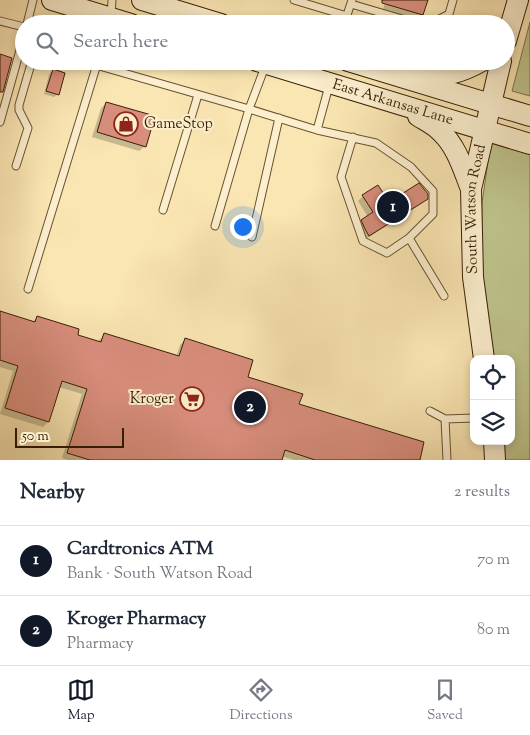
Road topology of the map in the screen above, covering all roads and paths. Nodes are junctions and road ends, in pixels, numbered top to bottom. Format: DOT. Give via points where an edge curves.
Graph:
graph roads {
  1 [pos="33,0"];
  2 [pos="52,0"];
  3 [pos="142,0"];
  4 [pos="294,0"];
  5 [pos="453,0"];
  6 [pos="518,0"];
  7 [pos="306,2"];
  8 [pos="352,2"];
  9 [pos="111,14"];
  10 [pos="29,15"];
  11 [pos="191,15"];
  12 [pos="335,15"];
  13 [pos="348,15"];
  14 [pos="392,15"];
  15 [pos="447,15"];
  16 [pos="514,15"];
  17 [pos="0,20"];
  18 [pos="15,25"];
  19 [pos="15,68"];
  20 [pos="29,70"];
  21 [pos="95,70"];
  22 [pos="119,70"];
  23 [pos="259,70"];
  24 [pos="285,70"];
  25 [pos="378,70"];
  26 [pos="463,70"];
  27 [pos="499,70"];
  28 [pos="391,74"];
  29 [pos="329,83"];
  30 [pos="198,95"];
  31 [pos="397,103"];
  32 [pos="490,104"];
  33 [pos="249,109"];
  34 [pos="530,116"];
  35 [pos="279,118"];
  36 [pos="0,122"];
  37 [pos="317,130"];
  38 [pos="484,130"];
  39 [pos="353,138"];
  40 [pos="530,144"];
  41 [pos="16,166"];
  42 [pos="471,189"];
  43 [pos="163,210"];
  44 [pos="215,226"];
  45 [pos="252,237"];
  46 [pos="409,238"];
  47 [pos="28,289"];
  48 [pos="444,296"];
  49 [pos="483,355"];
  50 [pos="430,411"];
  51 [pos="470,418"];
  52 [pos="445,419"];
  53 [pos="494,445"];
  54 [pos="447,460"];
  55 [pos="495,460"];
  1 -- 10 [label="lane"];
  2 -- 9 [label="main road"];
  3 -- 11 [label="main road"];
  4 -- 7 [label="lane"];
  5 -- 15 [label="lane"];
  6 -- 16 [label="main road"];
  7 -- 12 [label="lane"];
  8 -- 13 [label="lane"];
  8 -- 14 [label="lane"];
  17 -- 18 [label="lane"];
  19 -- 36 [label="lane"];
  20 -- 41 [label="lane" via="18,105 28,128"];
  21 -- 47 [label="lane"];
  22 -- 30 [label="lane"];
  23 -- 33 [label="lane"];
  24 -- 29 [label="main road, East Arkansas Lane"];
  25 -- 28 [label="main road, East Arkansas Lane"];
  26 -- 28 [label="main road" via="447,76"];
  27 -- 32 [label="main road, South Watson Road"];
  28 -- 32 [label="main road, East Arkansas Lane"];
  29 -- 31 [label="main road, East Arkansas Lane"];
  29 -- 37 [label="lane"];
  30 -- 33 [label="lane"];
  30 -- 43 [label="lane"];
  31 -- 38 [label="main road, East Arkansas Lane"];
  31 -- 42 [label="main road" via="449,140"];
  32 -- 34 [label="main road, East Arkansas Lane"];
  32 -- 38 [label="main road, South Watson Road"];
  33 -- 35 [label="lane"];
  33 -- 44 [label="lane"];
  35 -- 37 [label="lane"];
  35 -- 45 [label="lane"];
  37 -- 39 [label="lane"];
  38 -- 40 [label="main road, East Arkansas Lane"];
  38 -- 42 [label="main road, South Watson Road"];
  39 -- 46 [label="lane" via="376,143 411,167 432,191 433,214"];
  39 -- 46 [label="lane" via="341,177 363,241 387,253"];
  42 -- 49 [label="main road, South Watson Road" via="473,277"];
  46 -- 48 [label="lane"];
  50 -- 52 [label="lane"];
  51 -- 52 [label="lane"];
  52 -- 54 [label="lane"];
  53 -- 55 [label="main road"];
}
